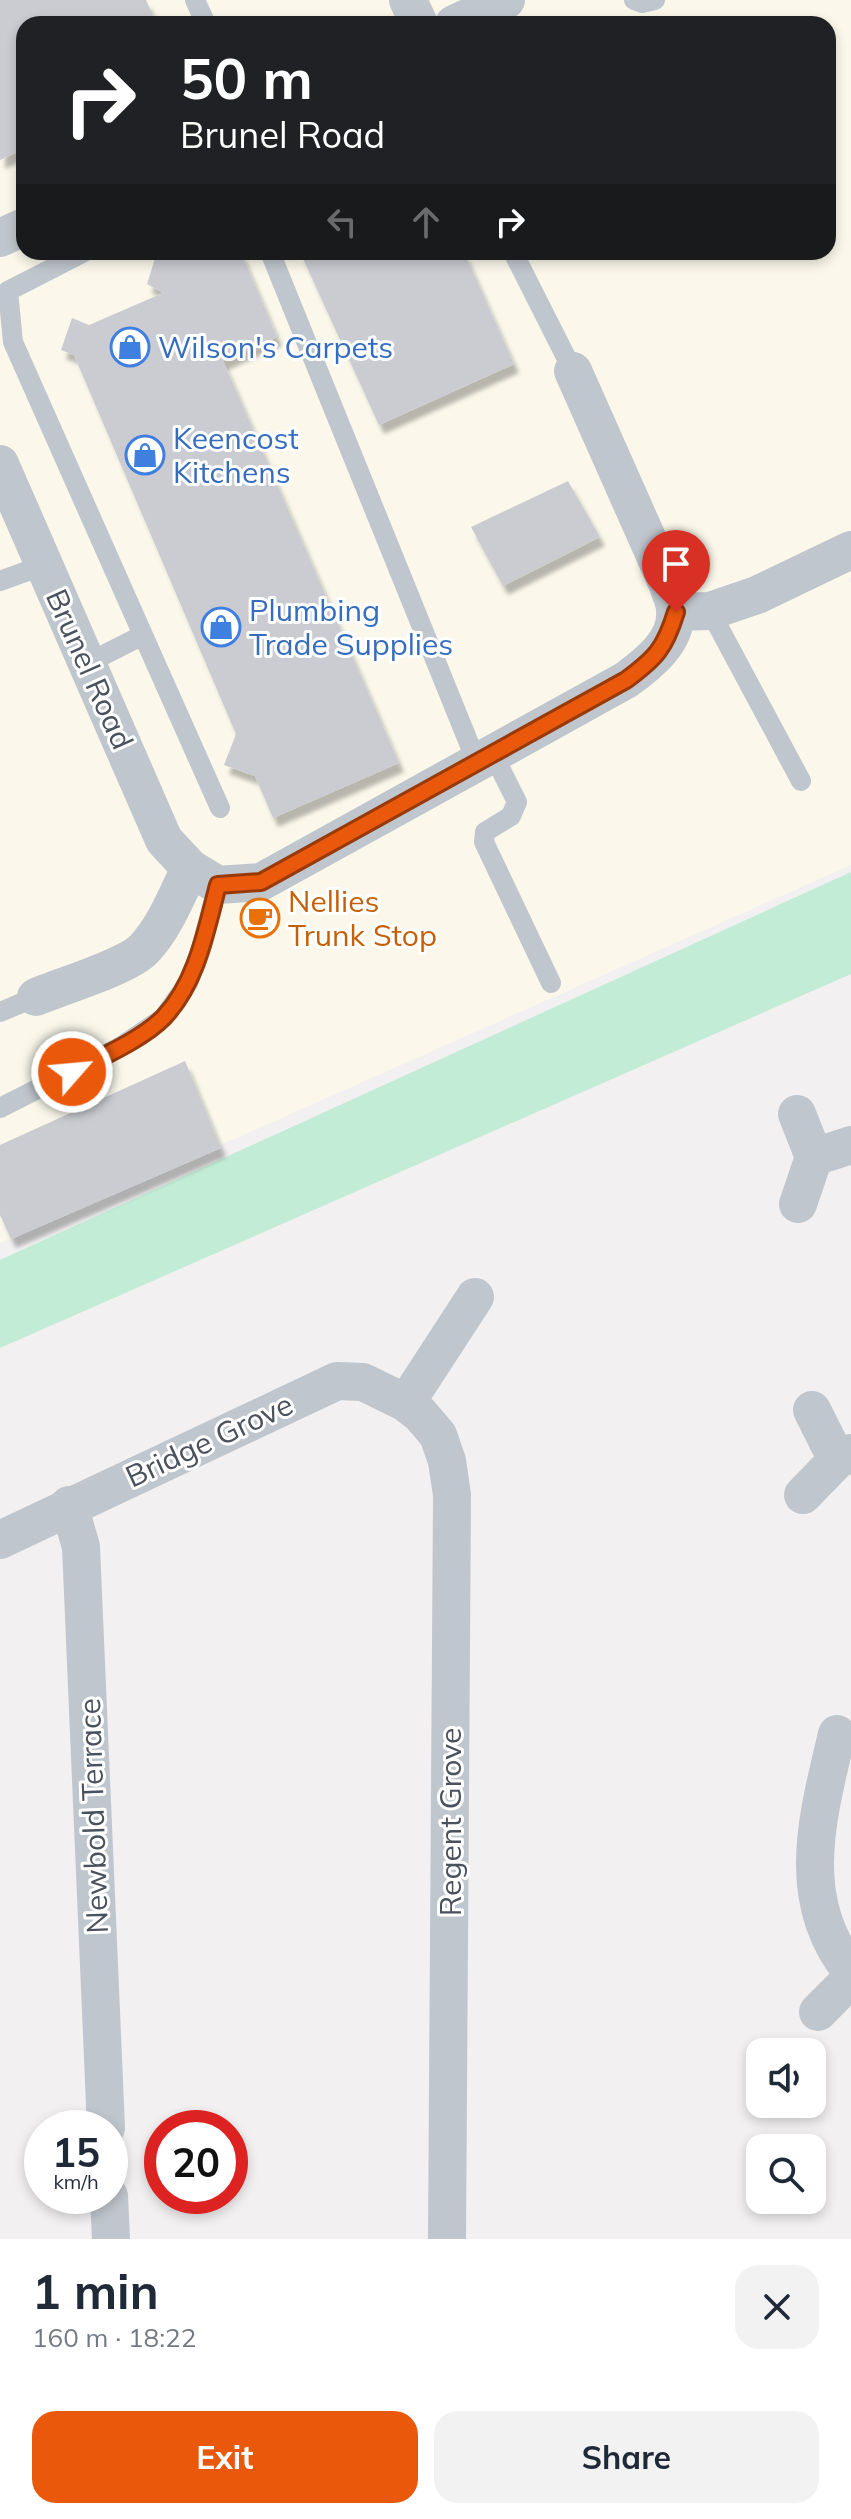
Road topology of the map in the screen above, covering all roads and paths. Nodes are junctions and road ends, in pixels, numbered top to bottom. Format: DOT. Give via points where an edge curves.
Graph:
graph roads {
  1 [pos="506,0"];
  2 [pos="634,0"];
  3 [pos="655,0"];
  4 [pos="471,16"];
  5 [pos="68,260"];
  6 [pos="273,260"];
  7 [pos="517,260"];
  8 [pos="573,371"];
  9 [pos="0,464"];
  10 [pos="851,550"];
  11 [pos="44,565"];
  12 [pos="0,581"];
  13 [pos="693,612"];
  14 [pos="143,635"];
  15 [pos="88,663"];
  16 [pos="485,758"];
  17 [pos="801,781"];
  18 [pos="220,808"];
  19 [pos="204,877"];
  20 [pos="551,983"];
  21 [pos="36,997"];
  22 [pos="0,1012"];
  23 [pos="0,1108"];
  24 [pos="797,1114"];
  25 [pos="851,1145"];
  26 [pos="814,1157"];
  27 [pos="798,1204"];
  28 [pos="475,1297"];
  29 [pos="413,1408"];
  30 [pos="812,1410"];
  31 [pos="844,1456"];
  32 [pos="803,1495"];
  33 [pos="69,1505"];
  34 [pos="0,1540"];
  35 [pos="837,1734"];
  36 [pos="851,1971"];
  37 [pos="851,1979"];
  38 [pos="818,2012"];
  39 [pos="105,2110"];
  40 [pos="110,2214"];
  41 [pos="111,2239"];
  42 [pos="447,2239"];
  1 -- 4 [label="street"];
  2 -- 3 [label="lane"];
  5 -- 14 [label="lane" via="8,291 13,342"];
  6 -- 16 [label="lane"];
  7 -- 8 [label="lane"];
  8 -- 13 [label="street" via="668,585"];
  9 -- 11 [label="street, Brunel Road"];
  10 -- 13 [label="street" via="757,595"];
  11 -- 12 [label="lane"];
  11 -- 15 [label="street, Brunel Road"];
  13 -- 16 [label="street" via="655,658 626,680"];
  13 -- 17 [label="lane"];
  14 -- 15 [label="lane"];
  14 -- 18 [label="lane"];
  15 -- 19 [label="street, Brunel Road" via="164,840"];
  16 -- 19 [label="street" via="261,882"];
  16 -- 20 [label="lane" via="517,802 511,816 485,832 484,842"];
  19 -- 21 [label="street" via="142,952"];
  19 -- 23 [label="lane" via="201,949 188,983 163,1018 120,1047"];
  21 -- 22 [label="lane"];
  24 -- 26 [label="street"];
  25 -- 26 [label="street"];
  26 -- 27 [label="street"];
  28 -- 29 [label="street"];
  29 -- 33 [label="street, Bridge Grove" via="363,1382 337,1381"];
  29 -- 42 [label="street, Regent Grove" via="438,1435 452,1495"];
  30 -- 31 [label="street"];
  31 -- 32 [label="street"];
  33 -- 34 [label="street, Bridge Grove"];
  33 -- 39 [label="street, Newbold Terrace" via="81,1547"];
  35 -- 36 [label="street" via="819,1808 815,1894 837,1953"];
  37 -- 38 [label="street"];
  40 -- 41 [label="street"];
}
